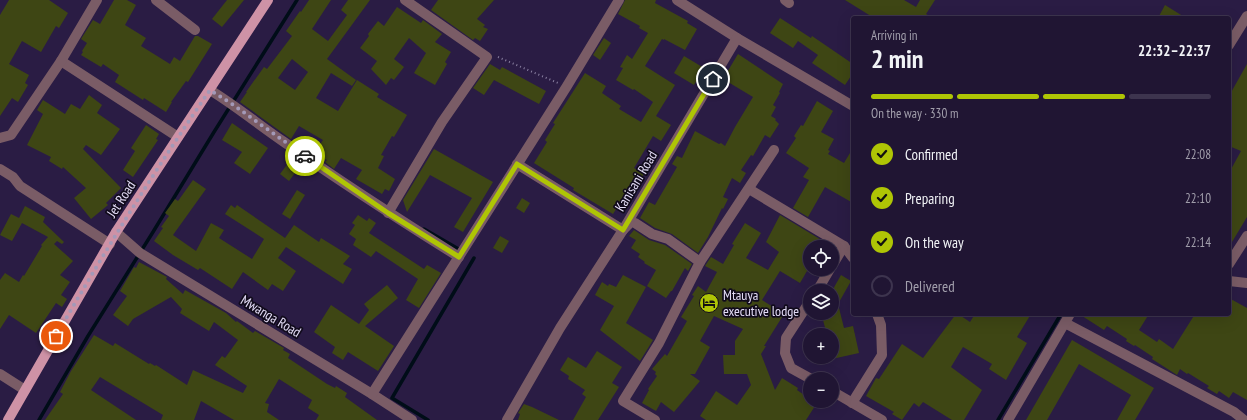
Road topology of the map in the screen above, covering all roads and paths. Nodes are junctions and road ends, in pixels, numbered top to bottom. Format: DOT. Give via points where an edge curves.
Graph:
graph roads {
  1 [pos="97,0"];
  2 [pos="156,0"];
  3 [pos="268,0"];
  4 [pos="405,0"];
  5 [pos="618,0"];
  6 [pos="677,0"];
  7 [pos="1247,16"];
  8 [pos="195,30"];
  9 [pos="737,38"];
  10 [pos="1231,43"];
  11 [pos="486,57"];
  12 [pos="60,61"];
  13 [pos="567,86"];
  14 [pos="210,90"];
  15 [pos="851,105"];
  16 [pos="178,137"];
  17 [pos="0,138"];
  18 [pos="774,150"];
  19 [pos="517,164"];
  20 [pos="0,169"];
  21 [pos="749,189"];
  22 [pos="388,213"];
  23 [pos="623,230"];
  24 [pos="116,232"];
  25 [pos="1247,236"];
  26 [pos="110,244"];
  27 [pos="844,246"];
  28 [pos="839,254"];
  29 [pos="851,255"];
  30 [pos="459,257"];
  31 [pos="1231,261"];
  32 [pos="700,262"];
  33 [pos="1231,281"];
  34 [pos="1247,283"];
  35 [pos="803,312"];
  36 [pos="878,316"];
  37 [pos="1067,318"];
  38 [pos="0,374"];
  39 [pos="803,375"];
  40 [pos="25,390"];
  41 [pos="372,394"];
  42 [pos="839,395"];
  43 [pos="852,402"];
  44 [pos="8,420"];
  45 [pos="412,420"];
  46 [pos="507,420"];
  47 [pos="655,420"];
  48 [pos="882,420"];
  49 [pos="1008,420"];
  50 [pos="1244,420"];
  1 -- 12 [label="street"];
  2 -- 8 [label="street"];
  3 -- 14 [label="main road, Jet Road"];
  4 -- 11 [label="street"];
  5 -- 13 [label="street"];
  6 -- 9 [label="street"];
  7 -- 10 [label="street"];
  9 -- 15 [label="street"];
  9 -- 23 [label="street, Kanisani Road"];
  11 -- 13 [label="path" via="498,57"];
  11 -- 22 [label="street" via="442,122"];
  12 -- 16 [label="street"];
  12 -- 17 [label="street" via="11,135"];
  13 -- 19 [label="street"];
  14 -- 16 [label="main road, Jet Road"];
  14 -- 22 [label="street"];
  16 -- 24 [label="main road, Jet Road"];
  18 -- 21 [label="street"];
  19 -- 23 [label="street"];
  19 -- 30 [label="street"];
  20 -- 26 [label="street" via="13,177 20,186"];
  21 -- 27 [label="street"];
  21 -- 32 [label="street"];
  22 -- 30 [label="street"];
  23 -- 32 [label="street" via="631,222 635,223 652,234 668,239"];
  23 -- 46 [label="street, Kanisani Road" via="560,328"];
  24 -- 26 [label="main road, Jet Road"];
  24 -- 41 [label="street, Mwanga Road" via="140,253"];
  25 -- 31 [label="street"];
  26 -- 40 [label="main road, Jet Road"];
  27 -- 28 [label="street"];
  27 -- 29 [label="street"];
  30 -- 41 [label="street"];
  32 -- 47 [label="street" via="659,343 623,401"];
  33 -- 34 [label="street"];
  35 -- 39 [label="street" via="786,338 785,353 791,368"];
  36 -- 43 [label="street" via="881,325 882,355"];
  37 -- 49 [label="street"];
  37 -- 50 [label="street"];
  38 -- 40 [label="street"];
  40 -- 44 [label="main road, Jet Road"];
  41 -- 45 [label="street, Mwanga Road"];
  42 -- 43 [label="street"];
  43 -- 48 [label="street"];
}
